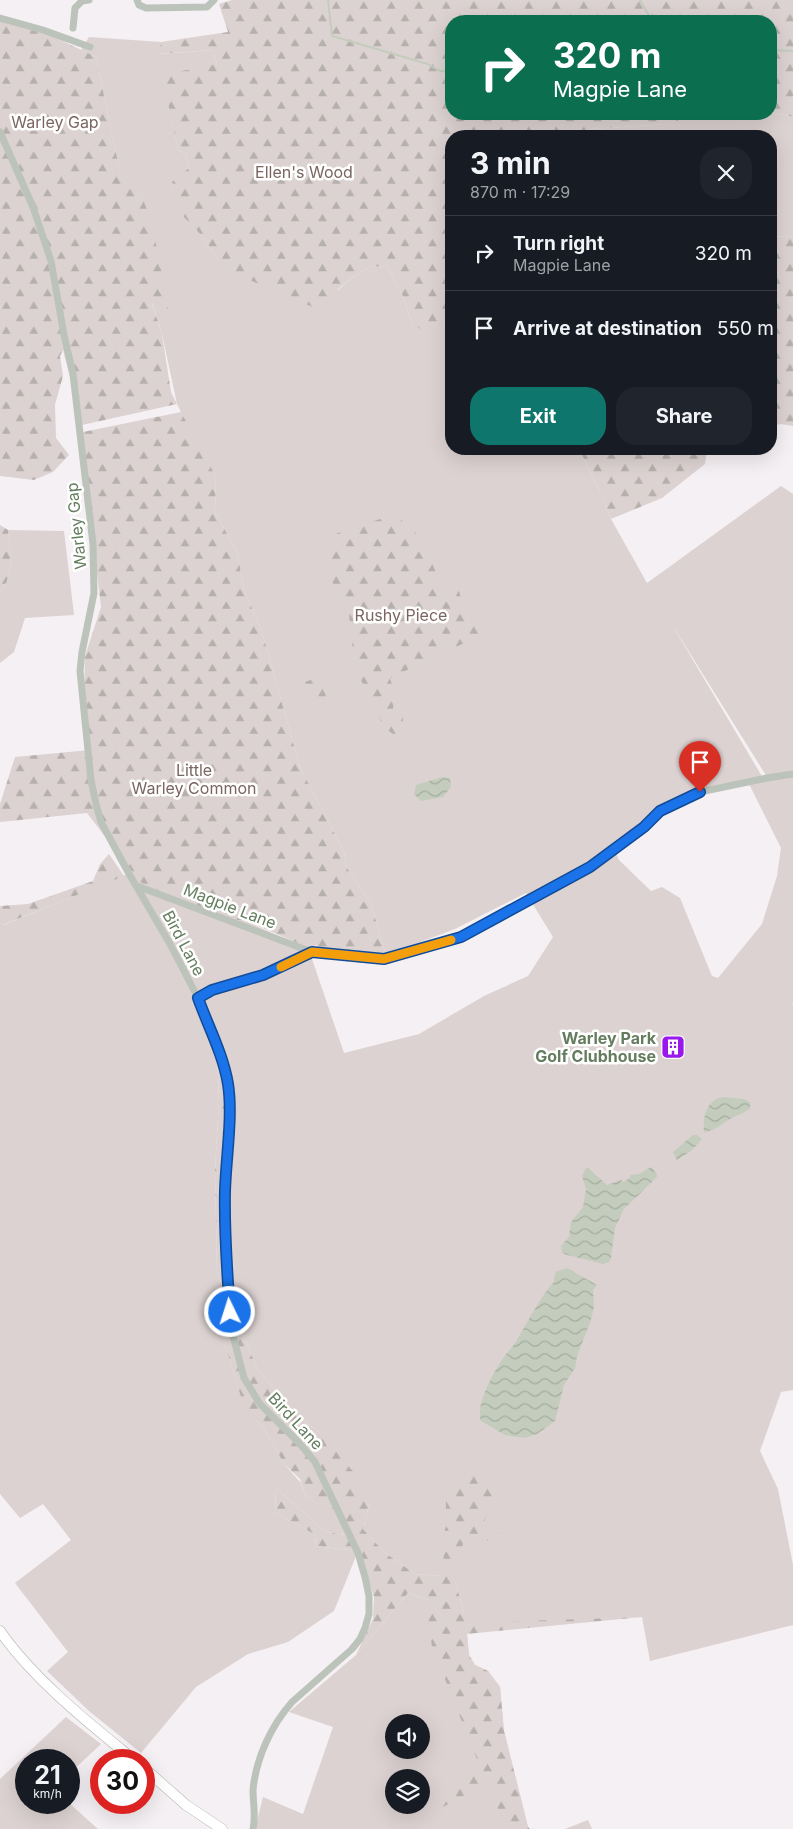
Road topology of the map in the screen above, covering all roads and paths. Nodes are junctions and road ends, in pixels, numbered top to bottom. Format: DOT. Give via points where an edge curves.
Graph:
graph roads {
  1 [pos="90,0"];
  2 [pos="137,0"];
  3 [pos="214,0"];
  4 [pos="0,18"];
  5 [pos="73,28"];
  6 [pos="90,47"];
  7 [pos="0,132"];
  8 [pos="793,774"];
  9 [pos="137,886"];
  10 [pos="312,952"];
  11 [pos="198,998"];
  12 [pos="0,1631"];
  13 [pos="121,1749"];
  14 [pos="155,1778"];
  15 [pos="219,1828"];
  16 [pos="253,1829"];
  1 -- 5 [label="street" via="82,1 74,8"];
  2 -- 3 [label="street" via="146,8 207,7"];
  4 -- 6 [label="street"];
  7 -- 9 [label="street, Warley Gap" via="36,215 51,261 73,374 94,544 94,593 80,671 91,780 101,822"];
  8 -- 10 [label="street, Magpie Lane" via="700,792 660,811 590,867 461,937 384,959"];
  9 -- 10 [label="street, Magpie Lane"];
  9 -- 11 [label="street, Bird Lane"];
  10 -- 11 [label="street" via="263,975 212,990"];
  11 -- 16 [label="street, Bird Lane" via="228,1085 226,1253 232,1332 244,1378 260,1404 300,1444 322,1474 358,1553 369,1596 369,1614 360,1639 292,1702 268,1737 254,1783"];
  12 -- 13 [label="main road" via="41,1678"];
  14 -- 15 [label="main road"];
}
